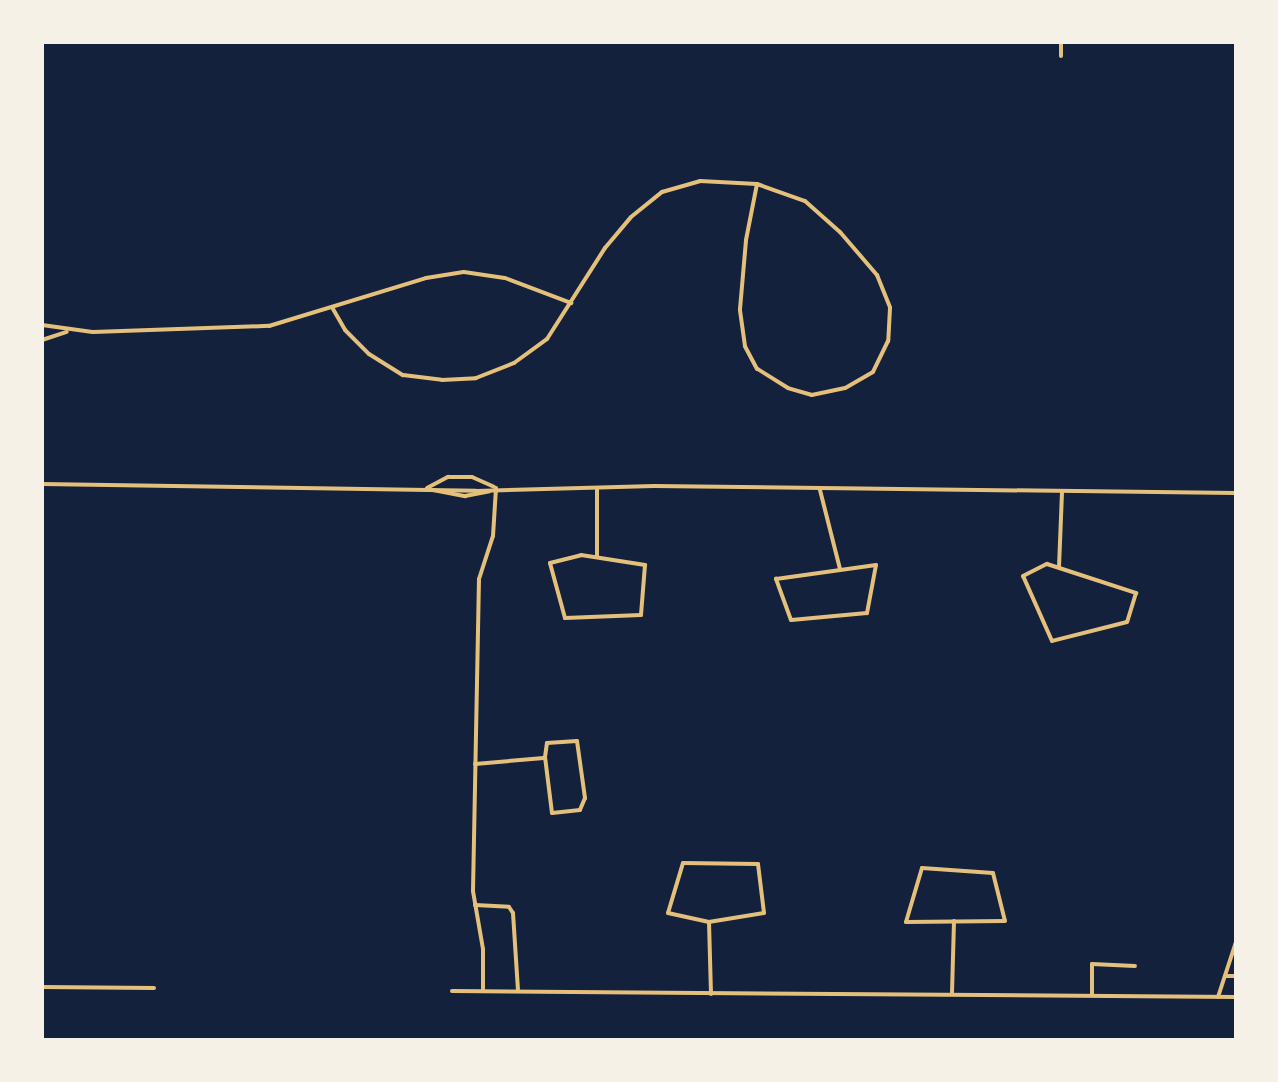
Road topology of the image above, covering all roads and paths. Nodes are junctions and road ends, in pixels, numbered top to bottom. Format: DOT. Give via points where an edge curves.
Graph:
graph roads {
  1 [pos="1061,42"];
  2 [pos="1061,56"];
  3 [pos="757,184"];
  4 [pos="571,303"];
  5 [pos="333,309"];
  6 [pos="42,325"];
  7 [pos="69,331"];
  8 [pos="42,337"];
  9 [pos="42,484"];
  10 [pos="426,488"];
  11 [pos="496,488"];
  12 [pos="597,488"];
  13 [pos="820,490"];
  14 [pos="1062,492"];
  15 [pos="1236,493"];
  16 [pos="597,557"];
  17 [pos="1059,567"];
  18 [pos="840,570"];
  19 [pos="545,757"];
  20 [pos="475,764"];
  21 [pos="475,905"];
  22 [pos="954,921"];
  23 [pos="709,922"];
  24 [pos="1236,942"];
  25 [pos="1135,966"];
  26 [pos="1225,976"];
  27 [pos="1236,976"];
  28 [pos="42,987"];
  29 [pos="154,988"];
  30 [pos="483,990"];
  31 [pos="452,991"];
  32 [pos="518,991"];
  33 [pos="952,993"];
  34 [pos="711,994"];
  35 [pos="1092,995"];
  36 [pos="1218,997"];
  37 [pos="1236,997"];
  1 -- 2 [label="street"];
  3 -- 3 [label="street" via="742,281 745,346 757,369 788,388 812,395 845,388 873,372 888,341 890,308 877,275 805,201"];
  3 -- 4 [label="street" via="700,181 662,192 605,248"];
  4 -- 5 [label="street" via="505,278 464,272 426,278"];
  4 -- 5 [label="street" via="547,339 514,363 476,378 442,380 403,375 369,354"];
  5 -- 7 [label="street" via="269,326"];
  6 -- 7 [label="street"];
  7 -- 8 [label="street"];
  9 -- 10 [label="street"];
  10 -- 11 [label="street" via="465,496"];
  10 -- 11 [label="street" via="448,477 472,477"];
  11 -- 12 [label="street"];
  11 -- 20 [label="street" via="493,536 480,570"];
  12 -- 13 [label="street"];
  12 -- 16 [label="street"];
  13 -- 14 [label="street"];
  13 -- 18 [label="street"];
  14 -- 15 [label="street"];
  14 -- 17 [label="street"];
  16 -- 16 [label="street" via="581,555 550,563 565,618 641,615 645,565"];
  17 -- 17 [label="street" via="1047,564 1023,576 1052,641 1127,622 1136,593"];
  18 -- 18 [label="street" via="776,579 791,620 867,613 876,565"];
  19 -- 19 [label="street" via="552,813 580,810 585,798 577,741 547,743"];
  19 -- 20 [label="street"];
  20 -- 21 [label="street"];
  21 -- 30 [label="street"];
  21 -- 32 [label="street" via="509,907 513,913"];
  22 -- 22 [label="street" via="1005,921 993,873 922,868 906,922"];
  22 -- 33 [label="street"];
  23 -- 23 [label="street" via="764,913 758,864 683,863 668,913"];
  23 -- 34 [label="street"];
  24 -- 26 [label="street"];
  25 -- 35 [label="street" via="1092,964"];
  26 -- 27 [label="street"];
  26 -- 36 [label="street"];
  28 -- 29 [label="street"];
  30 -- 31 [label="street"];
  30 -- 32 [label="street"];
  32 -- 34 [label="street"];
  33 -- 34 [label="street"];
  33 -- 35 [label="street"];
  35 -- 36 [label="street"];
  36 -- 37 [label="street"];
}
